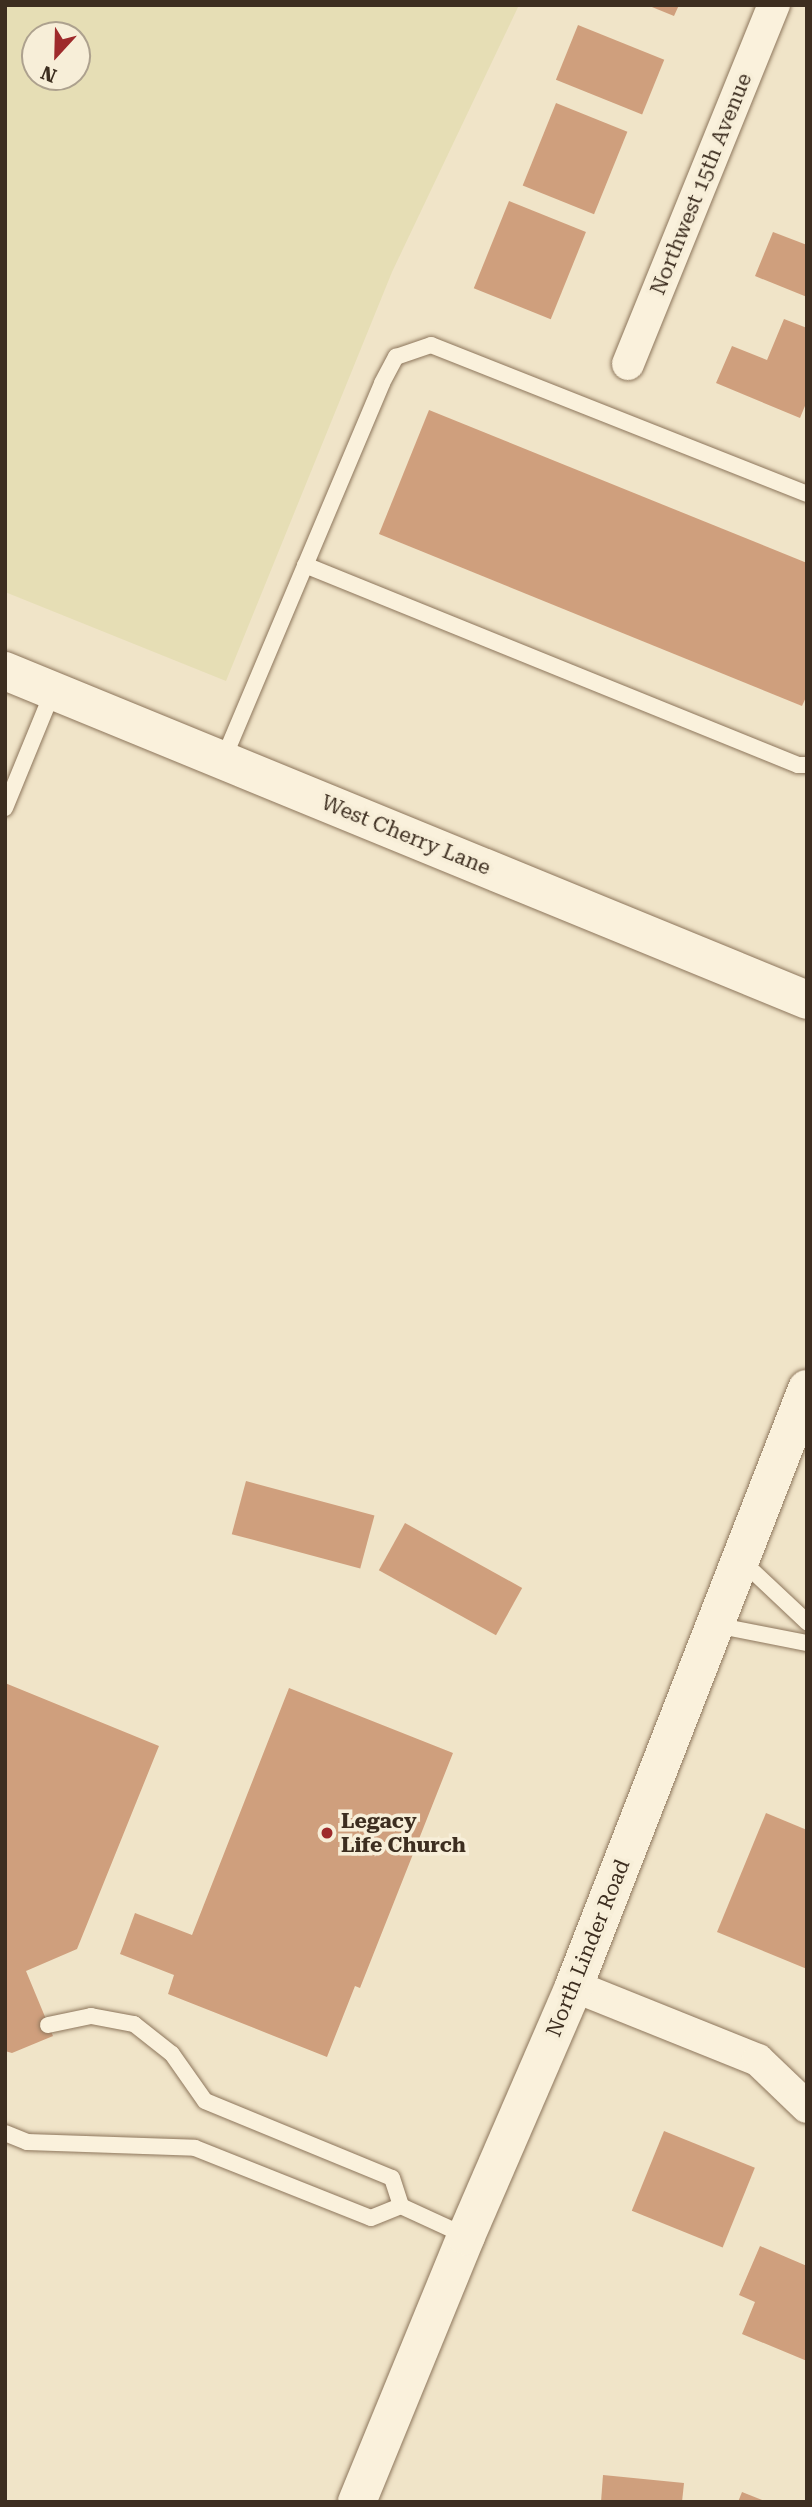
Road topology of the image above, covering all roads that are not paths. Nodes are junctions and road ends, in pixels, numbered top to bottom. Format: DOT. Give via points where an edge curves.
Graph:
graph roads {
  1 [pos="774,5"];
  2 [pos="628,363"];
  3 [pos="807,494"];
  4 [pos="305,565"];
  5 [pos="5,671"];
  6 [pos="53,691"];
  7 [pos="223,760"];
  8 [pos="807,765"];
  9 [pos="5,808"];
  10 [pos="807,1000"];
  11 [pos="807,1389"];
  12 [pos="741,1560"];
  13 [pos="807,1622"];
  14 [pos="715,1625"];
  15 [pos="807,1643"];
  16 [pos="574,1986"];
  17 [pos="48,2025"];
  18 [pos="807,2107"];
  19 [pos="5,2133"];
  20 [pos="401,2206"];
  21 [pos="466,2236"];
  22 [pos="357,2502"];
  1 -- 2 [label="street, Northwest 15th Avenue"];
  3 -- 4 [label="lane" via="431,345 396,357"];
  4 -- 7 [label="lane"];
  4 -- 8 [label="lane"];
  5 -- 6 [label="main road, West Cherry Lane"];
  6 -- 7 [label="main road, West Cherry Lane"];
  6 -- 9 [label="lane"];
  7 -- 10 [label="main road, West Cherry Lane"];
  11 -- 12 [label="main road, North Linder Road"];
  12 -- 13 [label="lane"];
  12 -- 14 [label="main road, North Linder Road"];
  14 -- 15 [label="lane"];
  14 -- 16 [label="main road, North Linder Road"];
  16 -- 18 [label="street" via="758,2060"];
  16 -- 21 [label="main road, North Linder Road"];
  17 -- 20 [label="lane" via="91,2016 134,2024 172,2054 205,2101 392,2178"];
  19 -- 20 [label="lane" via="27,2142 195,2148 371,2218"];
  20 -- 21 [label="lane"];
  21 -- 22 [label="main road, North Linder Road"];
}
